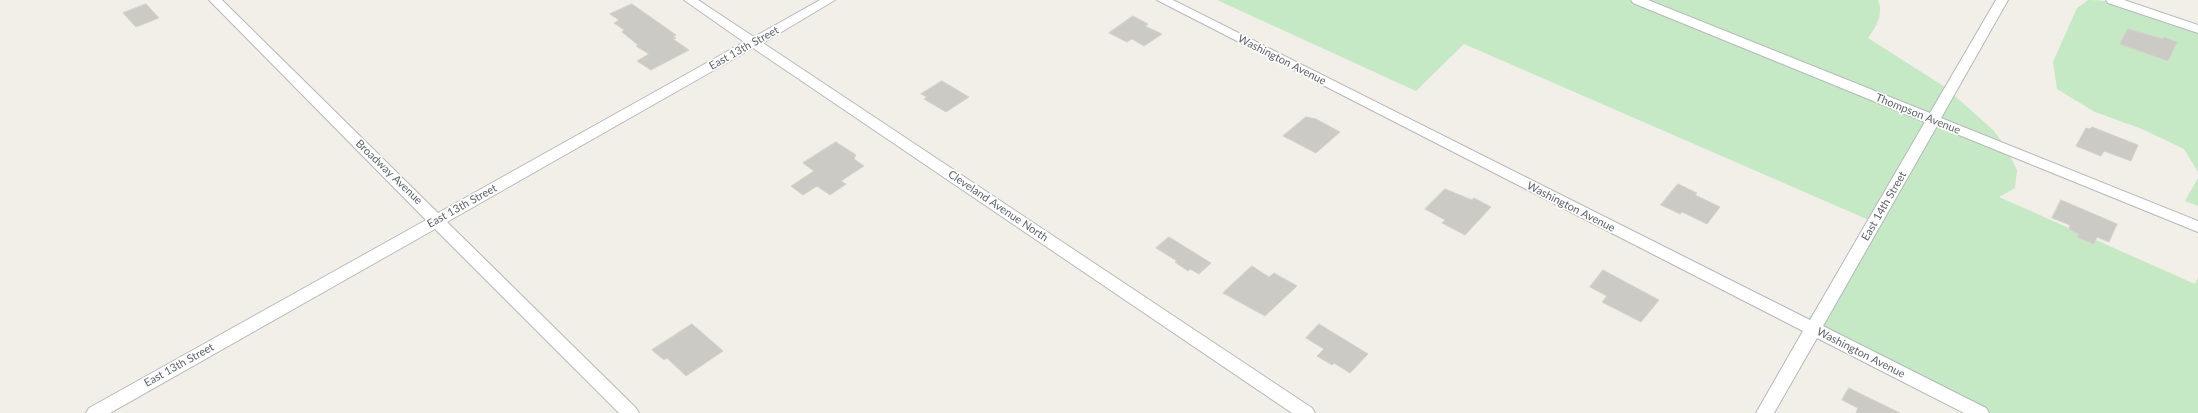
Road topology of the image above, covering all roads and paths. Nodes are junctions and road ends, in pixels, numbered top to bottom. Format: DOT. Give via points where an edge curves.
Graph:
graph roads {
  1 [pos="215,0"];
  2 [pos="690,0"];
  3 [pos="829,0"];
  4 [pos="1163,0"];
  5 [pos="1637,0"];
  6 [pos="2002,0"];
  7 [pos="2112,0"];
  8 [pos="2198,29"];
  9 [pos="753,42"];
  10 [pos="1933,120"];
  11 [pos="438,220"];
  12 [pos="2198,227"];
  13 [pos="1813,329"];
  14 [pos="95,413"];
  15 [pos="630,413"];
  16 [pos="1306,413"];
  17 [pos="1766,413"];
  18 [pos="1980,413"];
  1 -- 11 [label="street, Broadway Avenue"];
  2 -- 9 [label="street, Cleveland Avenue North"];
  3 -- 9 [label="street, East 13th Street"];
  4 -- 13 [label="street, Washington Avenue"];
  5 -- 10 [label="street, Thompson Avenue"];
  6 -- 10 [label="street, East 14th Street"];
  7 -- 8 [label="street"];
  9 -- 11 [label="street, East 13th Street"];
  9 -- 16 [label="street, Cleveland Avenue North"];
  10 -- 12 [label="street, Thompson Avenue"];
  10 -- 13 [label="street, East 14th Street"];
  11 -- 14 [label="street, East 13th Street"];
  11 -- 15 [label="street, Broadway Avenue"];
  13 -- 17 [label="street, East 14th Street"];
  13 -- 18 [label="street, Washington Avenue"];
}
